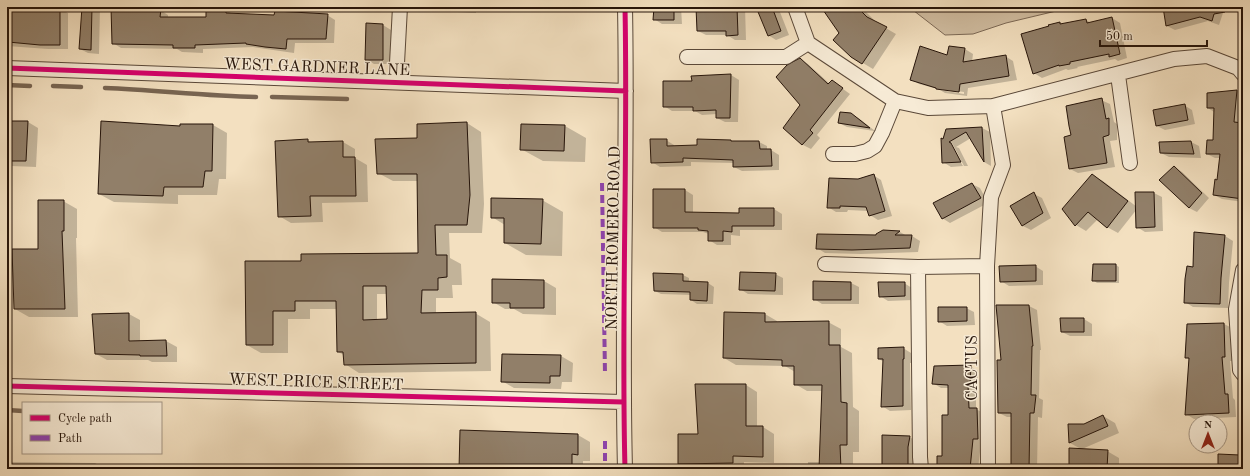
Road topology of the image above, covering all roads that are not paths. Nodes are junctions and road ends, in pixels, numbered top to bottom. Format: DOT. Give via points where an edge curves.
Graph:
graph roads {
  1 [pos="400,7"];
  2 [pos="625,7"];
  3 [pos="796,7"];
  4 [pos="808,44"];
  5 [pos="687,56"];
  6 [pos="7,68"];
  7 [pos="1118,74"];
  8 [pos="1243,74"];
  9 [pos="396,82"];
  10 [pos="626,91"];
  11 [pos="895,101"];
  12 [pos="993,106"];
  13 [pos="833,154"];
  14 [pos="1130,163"];
  15 [pos="825,264"];
  16 [pos="987,266"];
  17 [pos="918,267"];
  18 [pos="1243,270"];
  19 [pos="1243,374"];
  20 [pos="7,386"];
  21 [pos="623,402"];
  22 [pos="625,469"];
  23 [pos="921,469"];
  24 [pos="988,469"];
  1 -- 9 [label="street"];
  2 -- 10 [label="street, NORTH ROMERO ROAD"];
  3 -- 4 [label="street"];
  4 -- 5 [label="street" via="786,56"];
  4 -- 11 [label="street"];
  6 -- 9 [label="street, WEST GARDNER LANE"];
  7 -- 8 [label="street" via="1174,59 1207,56 1238,68"];
  7 -- 12 [label="street"];
  7 -- 14 [label="street"];
  9 -- 10 [label="street, WEST GARDNER LANE"];
  10 -- 21 [label="street, NORTH ROMERO ROAD"];
  11 -- 12 [label="street" via="928,108"];
  11 -- 13 [label="street" via="875,146 855,154"];
  12 -- 16 [label="street, CACTUS" via="1003,165 991,197"];
  15 -- 17 [label="street"];
  16 -- 17 [label="street"];
  16 -- 24 [label="street, CACTUS"];
  17 -- 23 [label="street"];
  18 -- 19 [label="street" via="1236,309 1240,370"];
  20 -- 21 [label="street, WEST PRICE STREET"];
  21 -- 22 [label="street, NORTH ROMERO ROAD"];
}
